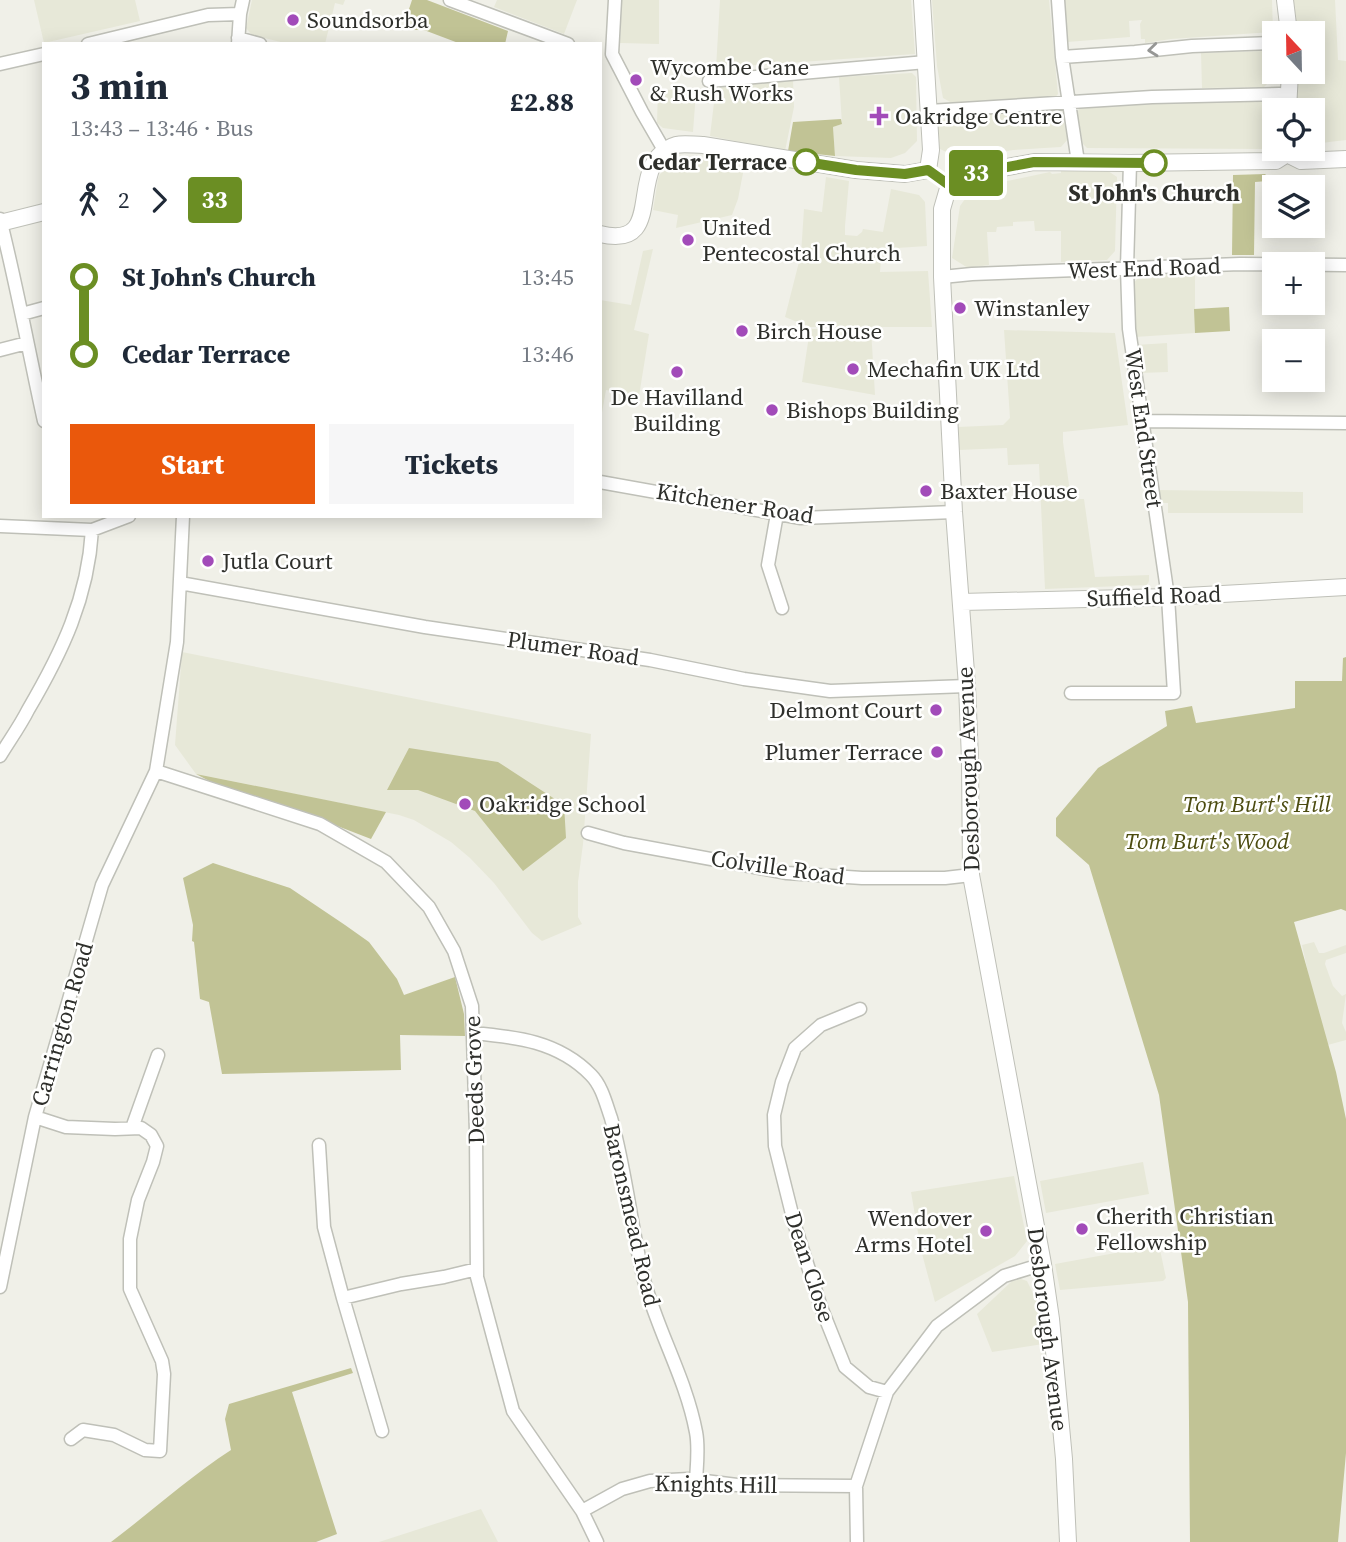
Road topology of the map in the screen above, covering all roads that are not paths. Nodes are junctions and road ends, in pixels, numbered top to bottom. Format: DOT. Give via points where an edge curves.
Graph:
graph roads {
  1 [pos="243,0"];
  2 [pos="450,0"];
  3 [pos="615,0"];
  4 [pos="922,0"];
  5 [pos="1058,0"];
  6 [pos="1277,0"];
  7 [pos="1285,0"];
  8 [pos="240,13"];
  9 [pos="1278,21"];
  10 [pos="1288,21"];
  11 [pos="238,41"];
  12 [pos="96,42"];
  13 [pos="563,42"];
  14 [pos="1262,43"];
  15 [pos="42,54"];
  16 [pos="606,55"];
  17 [pos="1062,57"];
  18 [pos="926,62"];
  19 [pos="0,64"];
  20 [pos="709,81"];
  21 [pos="1262,101"];
  22 [pos="1069,103"];
  23 [pos="929,111"];
  24 [pos="664,150"];
  25 [pos="1346,159"];
  26 [pos="1325,160"];
  27 [pos="1276,161"];
  28 [pos="1078,162"];
  29 [pos="1130,163"];
  30 [pos="928,170"];
  31 [pos="949,185"];
  32 [pos="42,212"];
  33 [pos="0,221"];
  34 [pos="602,235"];
  35 [pos="1346,265"];
  36 [pos="1127,268"];
  37 [pos="942,277"];
  38 [pos="42,309"];
  39 [pos="22,314"];
  40 [pos="27,343"];
  41 [pos="0,350"];
  42 [pos="42,412"];
  43 [pos="1143,421"];
  44 [pos="1346,423"];
  45 [pos="602,482"];
  46 [pos="954,512"];
  47 [pos="777,514"];
  48 [pos="124,518"];
  49 [pos="183,518"];
  50 [pos="66,522"];
  51 [pos="0,526"];
  52 [pos="92,530"];
  53 [pos="180,583"];
  54 [pos="1346,587"];
  55 [pos="1168,597"];
  56 [pos="961,603"];
  57 [pos="782,608"];
  58 [pos="967,686"];
  59 [pos="1071,693"];
  60 [pos="0,756"];
  61 [pos="156,771"];
  62 [pos="588,833"];
  63 [pos="971,875"];
  64 [pos="860,1009"];
  65 [pos="473,1033"];
  66 [pos="158,1055"];
  67 [pos="35,1117"];
  68 [pos="132,1128"];
  69 [pos="319,1145"];
  70 [pos="1043,1264"];
  71 [pos="477,1269"];
  72 [pos="0,1287"];
  73 [pos="343,1298"];
  74 [pos="887,1392"];
  75 [pos="382,1431"];
  76 [pos="71,1439"];
  77 [pos="696,1480"];
  78 [pos="856,1486"];
  79 [pos="582,1511"];
  80 [pos="597,1542"];
  81 [pos="857,1542"];
  82 [pos="1068,1542"];
  1 -- 8 [label="street"];
  2 -- 13 [label="street"];
  3 -- 16 [label="street"];
  4 -- 18 [label="street"];
  5 -- 17 [label="street"];
  6 -- 9 [label="street"];
  7 -- 10 [label="street"];
  8 -- 11 [label="street"];
  8 -- 12 [label="street" via="208,15"];
  14 -- 17 [label="street, one-way"];
  15 -- 19 [label="street"];
  16 -- 24 [label="street"];
  17 -- 22 [label="street"];
  18 -- 20 [label="street"];
  18 -- 23 [label="street"];
  21 -- 22 [label="street" via="1152,97"];
  22 -- 23 [label="street"];
  22 -- 28 [label="street"];
  23 -- 30 [label="street"];
  24 -- 30 [label="street" via="678,144 703,145 856,170 905,174"];
  24 -- 34 [label="street" via="648,174 636,229 625,236"];
  25 -- 26 [label="street"];
  27 -- 29 [label="street"];
  28 -- 29 [label="street"];
  28 -- 31 [label="street" via="1034,162 965,175"];
  29 -- 36 [label="street, West End Street"];
  30 -- 31 [label="street"];
  31 -- 37 [label="street, Desborough Avenue" via="942,209"];
  32 -- 33 [label="street"];
  33 -- 39 [label="street"];
  35 -- 36 [label="street, West End Road"];
  36 -- 37 [label="street, West End Road"];
  36 -- 43 [label="street, West End Street" via="1129,329"];
  37 -- 46 [label="street, Desborough Avenue"];
  38 -- 39 [label="street"];
  39 -- 40 [label="street"];
  40 -- 41 [label="street"];
  40 -- 42 [label="street"];
  43 -- 44 [label="street"];
  43 -- 55 [label="street, West End Street"];
  45 -- 47 [label="street, Kitchener Road"];
  46 -- 47 [label="street, Kitchener Road" via="800,518"];
  46 -- 56 [label="street, Desborough Avenue"];
  47 -- 57 [label="street" via="768,565"];
  48 -- 52 [label="street"];
  49 -- 53 [label="street, Carrington Road"];
  50 -- 51 [label="street"];
  50 -- 52 [label="street"];
  52 -- 60 [label="street" via="76,614 59,655"];
  53 -- 58 [label="street, Plumer Road" via="830,691"];
  53 -- 61 [label="street, Carrington Road" via="177,642"];
  54 -- 55 [label="street, Suffield Road"];
  55 -- 56 [label="street, Suffield Road"];
  55 -- 59 [label="street, West End Street" via="1174,693"];
  56 -- 58 [label="street, Desborough Avenue"];
  58 -- 63 [label="street, Desborough Avenue"];
  61 -- 65 [label="street, Deeds Grove" via="320,824 386,862 429,907 454,951 472,1006"];
  61 -- 67 [label="street, Carrington Road" via="102,885"];
  62 -- 63 [label="street, Colville Road" via="788,873 862,878"];
  63 -- 70 [label="street, Desborough Avenue"];
  64 -- 74 [label="street, Dean Close" via="821,1025 795,1048 774,1115 775,1146 795,1226 845,1367 869,1387"];
  65 -- 71 [label="street, Deeds Grove"];
  65 -- 77 [label="street, Baronsmead Road" via="547,1046 592,1076 605,1099 644,1278 697,1434"];
  66 -- 68 [label="street"];
  67 -- 68 [label="street" via="66,1127"];
  67 -- 72 [label="street, Carrington Road"];
  68 -- 76 [label="street" via="151,1135 157,1146 130,1239 130,1289 162,1361 160,1451 83,1430"];
  69 -- 73 [label="street" via="324,1227"];
  70 -- 74 [label="street" via="1004,1276 937,1326"];
  70 -- 82 [label="street, Desborough Avenue"];
  71 -- 73 [label="street"];
  71 -- 79 [label="street, Deeds Grove" via="513,1411"];
  73 -- 75 [label="street"];
  74 -- 78 [label="street"];
  77 -- 78 [label="street, Knights Hill"];
  77 -- 79 [label="street, Knights Hill" via="650,1482 622,1489"];
  78 -- 81 [label="street"];
  79 -- 80 [label="street, Deeds Grove"];
}
